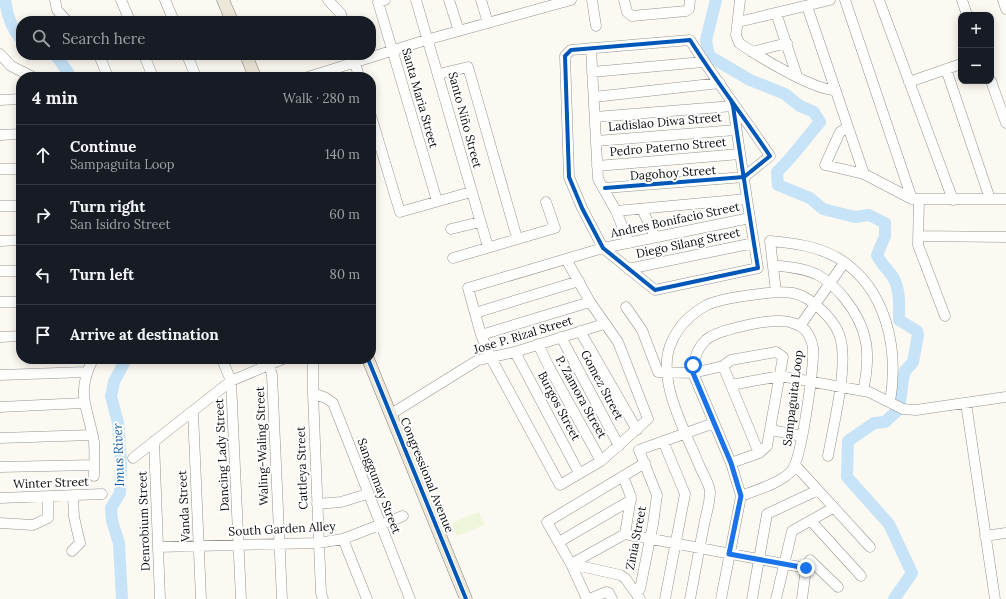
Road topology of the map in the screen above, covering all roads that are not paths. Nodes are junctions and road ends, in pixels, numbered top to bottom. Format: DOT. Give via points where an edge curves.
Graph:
graph roads {
  1 [pos="55,0"];
  2 [pos="121,0"];
  3 [pos="165,0"];
  4 [pos="223,0"];
  5 [pos="328,0"];
  6 [pos="416,0"];
  7 [pos="449,0"];
  8 [pos="481,0"];
  9 [pos="592,0"];
  10 [pos="624,0"];
  11 [pos="690,0"];
  12 [pos="740,0"];
  13 [pos="830,0"];
  14 [pos="845,0"];
  15 [pos="879,0"];
  16 [pos="962,0"];
  17 [pos="1003,0"];
  18 [pos="382,1"];
  19 [pos="565,1"];
  20 [pos="807,6"];
  21 [pos="1006,9"];
  22 [pos="966,12"];
  23 [pos="776,13"];
  24 [pos="62,16"];
  25 [pos="128,16"];
  26 [pos="172,16"];
  27 [pos="230,16"];
  28 [pos="342,16"];
  29 [pos="738,22"];
  30 [pos="488,23"];
  31 [pos="596,26"];
  32 [pos="459,31"];
  33 [pos="426,40"];
  34 [pos="787,43"];
  35 [pos="591,48"];
  36 [pos="393,51"];
  37 [pos="752,52"];
  38 [pos="0,54"];
  39 [pos="376,54"];
  40 [pos="101,60"];
  41 [pos="146,60"];
  42 [pos="189,60"];
  43 [pos="248,60"];
  44 [pos="351,60"];
  45 [pos="354,60"];
  46 [pos="703,62"];
  47 [pos="958,65"];
  48 [pos="946,70"];
  49 [pos="23,72"];
  50 [pos="106,72"];
  51 [pos="151,72"];
  52 [pos="194,72"];
  53 [pos="253,72"];
  54 [pos="321,72"];
  55 [pos="358,72"];
  56 [pos="592,72"];
  57 [pos="439,74"];
  58 [pos="797,76"];
  59 [pos="909,82"];
  60 [pos="720,83"];
  61 [pos="992,84"];
  62 [pos="835,90"];
  63 [pos="594,98"];
  64 [pos="16,99"];
  65 [pos="0,100"];
  66 [pos="732,103"];
  67 [pos="1003,106"];
  68 [pos="594,117"];
  69 [pos="1006,123"];
  70 [pos="848,127"];
  71 [pos="736,130"];
  72 [pos="376,133"];
  73 [pos="16,134"];
  74 [pos="0,135"];
  75 [pos="596,141"];
  76 [pos="740,154"];
  77 [pos="597,166"];
  78 [pos="0,169"];
  79 [pos="16,169"];
  80 [pos="864,174"];
  81 [pos="744,177"];
  82 [pos="605,188"];
  83 [pos="471,192"];
  84 [pos="990,198"];
  85 [pos="747,199"];
  86 [pos="916,199"];
  87 [pos="1006,199"];
  88 [pos="953,200"];
  89 [pos="436,201"];
  90 [pos="546,202"];
  91 [pos="0,206"];
  92 [pos="16,206"];
  93 [pos="642,209"];
  94 [pos="616,211"];
  95 [pos="750,218"];
  96 [pos="480,222"];
  97 [pos="451,230"];
  98 [pos="918,236"];
  99 [pos="655,237"];
  100 [pos="1006,237"];
  101 [pos="517,238"];
  102 [pos="16,240"];
  103 [pos="0,241"];
  104 [pos="629,243"];
  105 [pos="754,243"];
  106 [pos="488,247"];
  107 [pos="603,248"];
  108 [pos="453,258"];
  109 [pos="566,259"];
  110 [pos="844,263"];
  111 [pos="773,265"];
  112 [pos="628,269"];
  113 [pos="0,271"];
  114 [pos="16,271"];
  115 [pos="579,281"];
  116 [pos="831,283"];
  117 [pos="776,292"];
  118 [pos="0,302"];
  119 [pos="16,302"];
  120 [pos="590,302"];
  121 [pos="816,304"];
  122 [pos="626,307"];
  123 [pos="475,313"];
  124 [pos="945,316"];
  125 [pos="604,324"];
  126 [pos="800,326"];
  127 [pos="580,331"];
  128 [pos="481,335"];
  129 [pos="16,336"];
  130 [pos="0,337"];
  131 [pos="561,337"];
  132 [pos="538,344"];
  133 [pos="515,352"];
  134 [pos="491,358"];
  135 [pos="90,364"];
  136 [pos="224,364"];
  137 [pos="262,364"];
  138 [pos="269,364"];
  139 [pos="313,364"];
  140 [pos="370,364"];
  141 [pos="723,366"];
  142 [pos="86,372"];
  143 [pos="667,373"];
  144 [pos="693,373"];
  145 [pos="0,375"];
  146 [pos="780,376"];
  147 [pos="231,381"];
  148 [pos="810,381"];
  149 [pos="731,386"];
  150 [pos="839,386"];
  151 [pos="863,391"];
  152 [pos="313,393"];
  153 [pos="1006,397"];
  154 [pos="966,402"];
  155 [pos="83,403"];
  156 [pos="891,403"];
  157 [pos="0,407"];
  158 [pos="193,412"];
  159 [pos="391,414"];
  160 [pos="714,423"];
  161 [pos="637,430"];
  162 [pos="771,430"];
  163 [pos="686,433"];
  164 [pos="92,435"];
  165 [pos="802,436"];
  166 [pos="0,438"];
  167 [pos="154,441"];
  168 [pos="663,441"];
  169 [pos="619,446"];
  170 [pos="759,453"];
  171 [pos="828,456"];
  172 [pos="133,458"];
  173 [pos="601,461"];
  174 [pos="645,463"];
  175 [pos="731,463"];
  176 [pos="94,465"];
  177 [pos="795,465"];
  178 [pos="0,467"];
  179 [pos="579,473"];
  180 [pos="94,476"];
  181 [pos="623,476"];
  182 [pos="818,490"];
  183 [pos="102,494"];
  184 [pos="367,494"];
  185 [pos="73,496"];
  186 [pos="741,496"];
  187 [pos="48,497"];
  188 [pos="0,498"];
  189 [pos="631,500"];
  190 [pos="316,504"];
  191 [pos="833,508"];
  192 [pos="403,516"];
  193 [pos="811,521"];
  194 [pos="0,523"];
  195 [pos="379,525"];
  196 [pos="1006,533"];
  197 [pos="625,534"];
  198 [pos="986,536"];
  199 [pos="343,539"];
  200 [pos="650,539"];
  201 [pos="559,542"];
  202 [pos="318,543"];
  203 [pos="279,544"];
  204 [pos="676,544"];
  205 [pos="239,545"];
  206 [pos="198,546"];
  207 [pos="158,547"];
  208 [pos="870,547"];
  209 [pos="700,548"];
  210 [pos="72,551"];
  211 [pos="729,554"];
  212 [pos="759,559"];
  213 [pos="571,564"];
  214 [pos="784,564"];
  215 [pos="809,564"];
  216 [pos="862,576"];
  217 [pos="838,587"];
  218 [pos="634,590"];
  219 [pos="160,599"];
  220 [pos="201,599"];
  221 [pos="241,599"];
  222 [pos="282,599"];
  223 [pos="323,599"];
  224 [pos="367,599"];
  225 [pos="410,599"];
  226 [pos="466,599"];
  227 [pos="588,599"];
  228 [pos="612,599"];
  229 [pos="640,599"];
  230 [pos="665,599"];
  231 [pos="690,599"];
  232 [pos="720,599"];
  233 [pos="752,599"];
  234 [pos="776,599"];
  235 [pos="802,599"];
  236 [pos="995,599"];
  1 -- 24 [label="street" via="57,10"];
  2 -- 25 [label="street"];
  3 -- 26 [label="street"];
  4 -- 27 [label="main road"];
  5 -- 28 [label="street"];
  6 -- 33 [label="street, Santo Niño Street"];
  7 -- 32 [label="street"];
  8 -- 30 [label="street"];
  9 -- 31 [label="street"];
  10 -- 11 [label="street" via="627,12 632,16 686,11 689,9"];
  12 -- 29 [label="street"];
  13 -- 20 [label="street"];
  14 -- 86 [label="street"];
  15 -- 59 [label="street"];
  16 -- 22 [label="street"];
  17 -- 21 [label="street"];
  18 -- 36 [label="street, Santa Maria Street"];
  19 -- 30 [label="street"];
  20 -- 23 [label="street"];
  20 -- 62 [label="street"];
  23 -- 29 [label="street"];
  23 -- 34 [label="street"];
  29 -- 37 [label="street" via="736,39"];
  30 -- 32 [label="street"];
  32 -- 33 [label="street"];
  33 -- 36 [label="street"];
  33 -- 57 [label="street, Santo Niño Street"];
  34 -- 37 [label="street"];
  34 -- 58 [label="street"];
  35 -- 46 [label="street" via="690,40"];
  35 -- 56 [label="street"];
  35 -- 107 [label="street" via="570,50 565,56 569,177"];
  36 -- 39 [label="street"];
  36 -- 89 [label="street, Santa Maria Street"];
  37 -- 58 [label="street"];
  38 -- 49 [label="street" via="11,66"];
  40 -- 50 [label="street"];
  41 -- 51 [label="street"];
  42 -- 52 [label="street"];
  43 -- 53 [label="main road"];
  44 -- 54 [label="street"];
  45 -- 55 [label="street"];
  46 -- 56 [label="street"];
  46 -- 60 [label="street"];
  47 -- 48 [label="street"];
  48 -- 59 [label="street"];
  48 -- 84 [label="street"];
  56 -- 63 [label="street"];
  57 -- 83 [label="street, Santo Niño Street"];
  57 -- 101 [label="street" via="468,67"];
  58 -- 62 [label="street" via="823,88"];
  59 -- 88 [label="street"];
  60 -- 63 [label="street"];
  60 -- 66 [label="street"];
  61 -- 67 [label="street"];
  62 -- 70 [label="street"];
  63 -- 68 [label="street"];
  64 -- 65 [label="street"];
  66 -- 68 [label="street"];
  66 -- 71 [label="street"];
  66 -- 81 [label="street" via="770,156"];
  67 -- 69 [label="street"];
  68 -- 75 [label="street"];
  70 -- 80 [label="street"];
  70 -- 80 [label="street" via="840,132 825,164"];
  71 -- 75 [label="street, Ladislao Diwa Street"];
  71 -- 76 [label="street"];
  72 -- 89 [label="street" via="400,212"];
  73 -- 74 [label="street"];
  75 -- 77 [label="street"];
  76 -- 77 [label="street, Pedro Paterno Street"];
  76 -- 81 [label="street"];
  77 -- 82 [label="street" via="598,178"];
  78 -- 79 [label="street"];
  80 -- 86 [label="street"];
  81 -- 82 [label="street, Dagohoy Street"];
  81 -- 85 [label="street"];
  82 -- 94 [label="street"];
  83 -- 89 [label="street"];
  83 -- 96 [label="street, Santo Niño Street"];
  84 -- 87 [label="street"];
  84 -- 88 [label="street"];
  85 -- 93 [label="street"];
  85 -- 95 [label="street"];
  86 -- 88 [label="street"];
  86 -- 98 [label="street"];
  90 -- 101 [label="street" via="555,228"];
  91 -- 92 [label="street"];
  93 -- 94 [label="street"];
  93 -- 99 [label="street"];
  94 -- 104 [label="street"];
  95 -- 99 [label="street, Andres Bonifacio Street"];
  95 -- 105 [label="street"];
  96 -- 97 [label="street"];
  96 -- 106 [label="street, Santo Niño Street"];
  98 -- 100 [label="street"];
  98 -- 124 [label="street" via="918,245"];
  99 -- 104 [label="street, Andres Bonifacio Street"];
  101 -- 106 [label="street"];
  102 -- 103 [label="street"];
  104 -- 107 [label="street, Andres Bonifacio Street"];
  105 -- 112 [label="street, Diego Silang Street"];
  105 -- 112 [label="street" via="758,268 655,290"];
  106 -- 108 [label="street"];
  107 -- 109 [label="street, Andres Bonifacio Street"];
  107 -- 112 [label="street"];
  109 -- 115 [label="street"];
  109 -- 123 [label="street, Andres Bonifacio Street" via="468,288"];
  110 -- 111 [label="street" via="814,248 770,241"];
  110 -- 116 [label="street"];
  110 -- 156 [label="street" via="869,286 878,300 887,325 894,368"];
  111 -- 116 [label="street" via="817,274"];
  111 -- 117 [label="street"];
  113 -- 114 [label="street"];
  115 -- 120 [label="street"];
  115 -- 123 [label="street"];
  116 -- 121 [label="street"];
  116 -- 151 [label="street" via="855,311 863,328 868,355"];
  117 -- 121 [label="street" via="794,293"];
  117 -- 143 [label="street" via="708,304 692,315 680,327 672,342 666,359"];
  118 -- 119 [label="street"];
  120 -- 125 [label="street"];
  120 -- 128 [label="street"];
  121 -- 126 [label="street"];
  121 -- 150 [label="street" via="833,323 839,335 843,364"];
  122 -- 143 [label="street" via="642,330 657,370"];
  123 -- 128 [label="street"];
  125 -- 127 [label="street, Jose P. Rizal Street"];
  125 -- 161 [label="street" via="618,342 648,417"];
  126 -- 144 [label="street" via="783,321 766,321 714,334 706,339 696,353"];
  126 -- 148 [label="street, Sampaguita Loop" via="811,339 813,348"];
  127 -- 131 [label="street, Jose P. Rizal Street"];
  127 -- 161 [label="street"];
  128 -- 134 [label="street"];
  129 -- 130 [label="street"];
  131 -- 132 [label="street, Jose P. Rizal Street"];
  131 -- 169 [label="street, Gomez Street"];
  132 -- 133 [label="street, Jose P. Rizal Street"];
  132 -- 173 [label="street, P. Zamora Street"];
  133 -- 134 [label="street, Jose P. Rizal Street"];
  133 -- 179 [label="street, Burgos Street"];
  134 -- 159 [label="street, Jose P. Rizal Street" via="478,360"];
  134 -- 179 [label="street" via="560,485"];
  135 -- 142 [label="street"];
  136 -- 147 [label="street, Dancing Lady Street"];
  137 -- 147 [label="street"];
  138 -- 203 [label="street, Waling-Waling Street" via="272,375 277,449"];
  139 -- 152 [label="street, Cattleya Street"];
  140 -- 159 [label="main road, Congressional Avenue"];
  141 -- 144 [label="street"];
  141 -- 146 [label="street" via="731,360 776,352 783,357"];
  141 -- 149 [label="street"];
  142 -- 145 [label="street"];
  142 -- 155 [label="street"];
  143 -- 144 [label="street"];
  143 -- 163 [label="street" via="674,404"];
  144 -- 160 [label="street"];
  146 -- 148 [label="street"];
  146 -- 149 [label="street"];
  146 -- 162 [label="street"];
  147 -- 158 [label="street"];
  147 -- 205 [label="street, Dancing Lady Street"];
  148 -- 150 [label="street"];
  148 -- 165 [label="street, Sampaguita Loop"];
  149 -- 170 [label="street"];
  150 -- 151 [label="street"];
  150 -- 171 [label="street"];
  151 -- 156 [label="street"];
  152 -- 184 [label="street, Sanggumay Street" via="333,403"];
  152 -- 190 [label="street, Cattleya Street"];
  153 -- 154 [label="street"];
  154 -- 156 [label="street" via="916,410 903,409"];
  154 -- 198 [label="street"];
  155 -- 157 [label="street"];
  155 -- 164 [label="street"];
  158 -- 167 [label="street"];
  158 -- 206 [label="street, Vanda Street"];
  159 -- 226 [label="main road, Congressional Avenue"];
  160 -- 163 [label="street"];
  160 -- 175 [label="street"];
  161 -- 169 [label="street"];
  162 -- 165 [label="street"];
  162 -- 170 [label="street" via="767,446"];
  163 -- 168 [label="street"];
  163 -- 209 [label="street" via="710,491"];
  164 -- 166 [label="street"];
  164 -- 176 [label="street"];
  165 -- 177 [label="street, Sampaguita Loop"];
  167 -- 172 [label="street"];
  167 -- 207 [label="street, Denrobium Street"];
  168 -- 174 [label="street, Zinia Street" via="639,450"];
  168 -- 204 [label="street" via="685,494"];
  169 -- 173 [label="street"];
  170 -- 175 [label="street"];
  173 -- 179 [label="street"];
  174 -- 181 [label="street"];
  174 -- 200 [label="street, Zinia Street" via="657,495"];
  175 -- 186 [label="street"];
  176 -- 178 [label="street"];
  176 -- 180 [label="street"];
  177 -- 182 [label="street"];
  177 -- 186 [label="street" via="785,477"];
  181 -- 189 [label="street"];
  181 -- 201 [label="street" via="547,522"];
  182 -- 191 [label="street"];
  182 -- 212 [label="street" via="767,514"];
  183 -- 185 [label="street, Winter Street"];
  184 -- 190 [label="street" via="341,502"];
  184 -- 195 [label="street, Sanggumay Street"];
  185 -- 187 [label="street, Winter Street"];
  185 -- 210 [label="street" via="74,517 80,543"];
  186 -- 211 [label="street"];
  187 -- 188 [label="street, Winter Street"];
  187 -- 194 [label="street" via="48,518 33,524"];
  189 -- 197 [label="street"];
  189 -- 201 [label="street"];
  190 -- 202 [label="street, Cattleya Street"];
  191 -- 193 [label="street"];
  191 -- 208 [label="street"];
  192 -- 195 [label="street, South Garden Alley"];
  193 -- 214 [label="street" via="792,531"];
  193 -- 216 [label="street"];
  195 -- 199 [label="street, South Garden Alley"];
  195 -- 225 [label="street, Sanggumay Street"];
  196 -- 198 [label="street"];
  197 -- 200 [label="street"];
  197 -- 213 [label="street"];
  198 -- 236 [label="street"];
  199 -- 202 [label="street, South Garden Alley"];
  199 -- 224 [label="street"];
  200 -- 204 [label="street"];
  200 -- 218 [label="street, Zinia Street" via="640,589"];
  201 -- 213 [label="street"];
  202 -- 203 [label="street, South Garden Alley"];
  202 -- 223 [label="street, Cattleya Street"];
  203 -- 205 [label="street, South Garden Alley"];
  203 -- 222 [label="street, Waling-Waling Street"];
  204 -- 209 [label="street"];
  204 -- 230 [label="street"];
  205 -- 206 [label="street, South Garden Alley"];
  205 -- 221 [label="street, Dancing Lady Street"];
  206 -- 207 [label="street, South Garden Alley"];
  206 -- 220 [label="street, Vanda Street"];
  207 -- 219 [label="street, Denrobium Street"];
  209 -- 211 [label="street"];
  209 -- 231 [label="street"];
  211 -- 212 [label="street"];
  211 -- 232 [label="street"];
  212 -- 214 [label="street"];
  212 -- 233 [label="street"];
  213 -- 218 [label="street" via="620,576"];
  213 -- 227 [label="street"];
  214 -- 215 [label="street"];
  214 -- 234 [label="street"];
  215 -- 217 [label="street"];
  215 -- 235 [label="street"];
  218 -- 229 [label="street"];
  227 -- 228 [label="street" via="606,592"];
}
